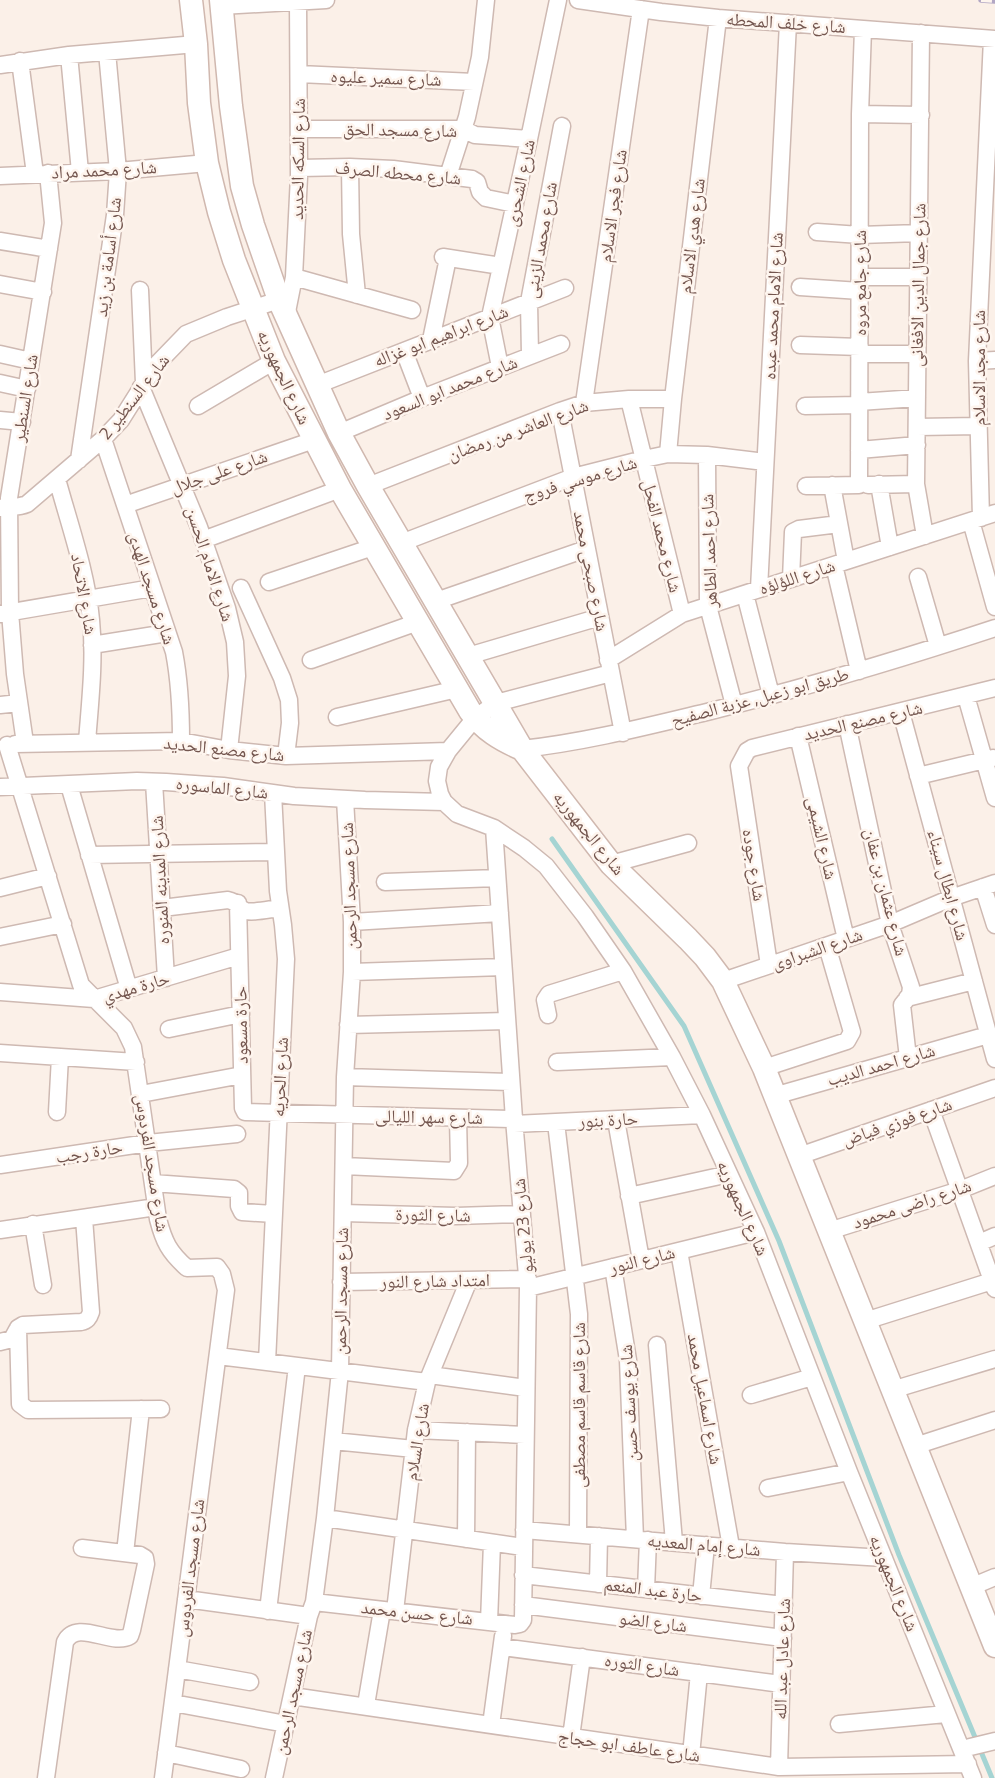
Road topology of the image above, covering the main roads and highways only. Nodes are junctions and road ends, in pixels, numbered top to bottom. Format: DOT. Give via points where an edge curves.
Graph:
graph roads {
  1 [pos="191,0"];
  2 [pos="221,3"];
  3 [pos="522,749"];
  4 [pos="995,1646"];
  1 -- 3 [label="main road, شارع الجمهوريه" via="207,163 231,252 274,361 340,489 456,689 475,718 498,738"];
  2 -- 3 [label="main road, شارع الجمهوريه" via="242,186 282,308 339,433"];
  3 -- 4 [label="main road, شارع الجمهوريه" via="611,864 688,939 722,981 764,1068"];
}
